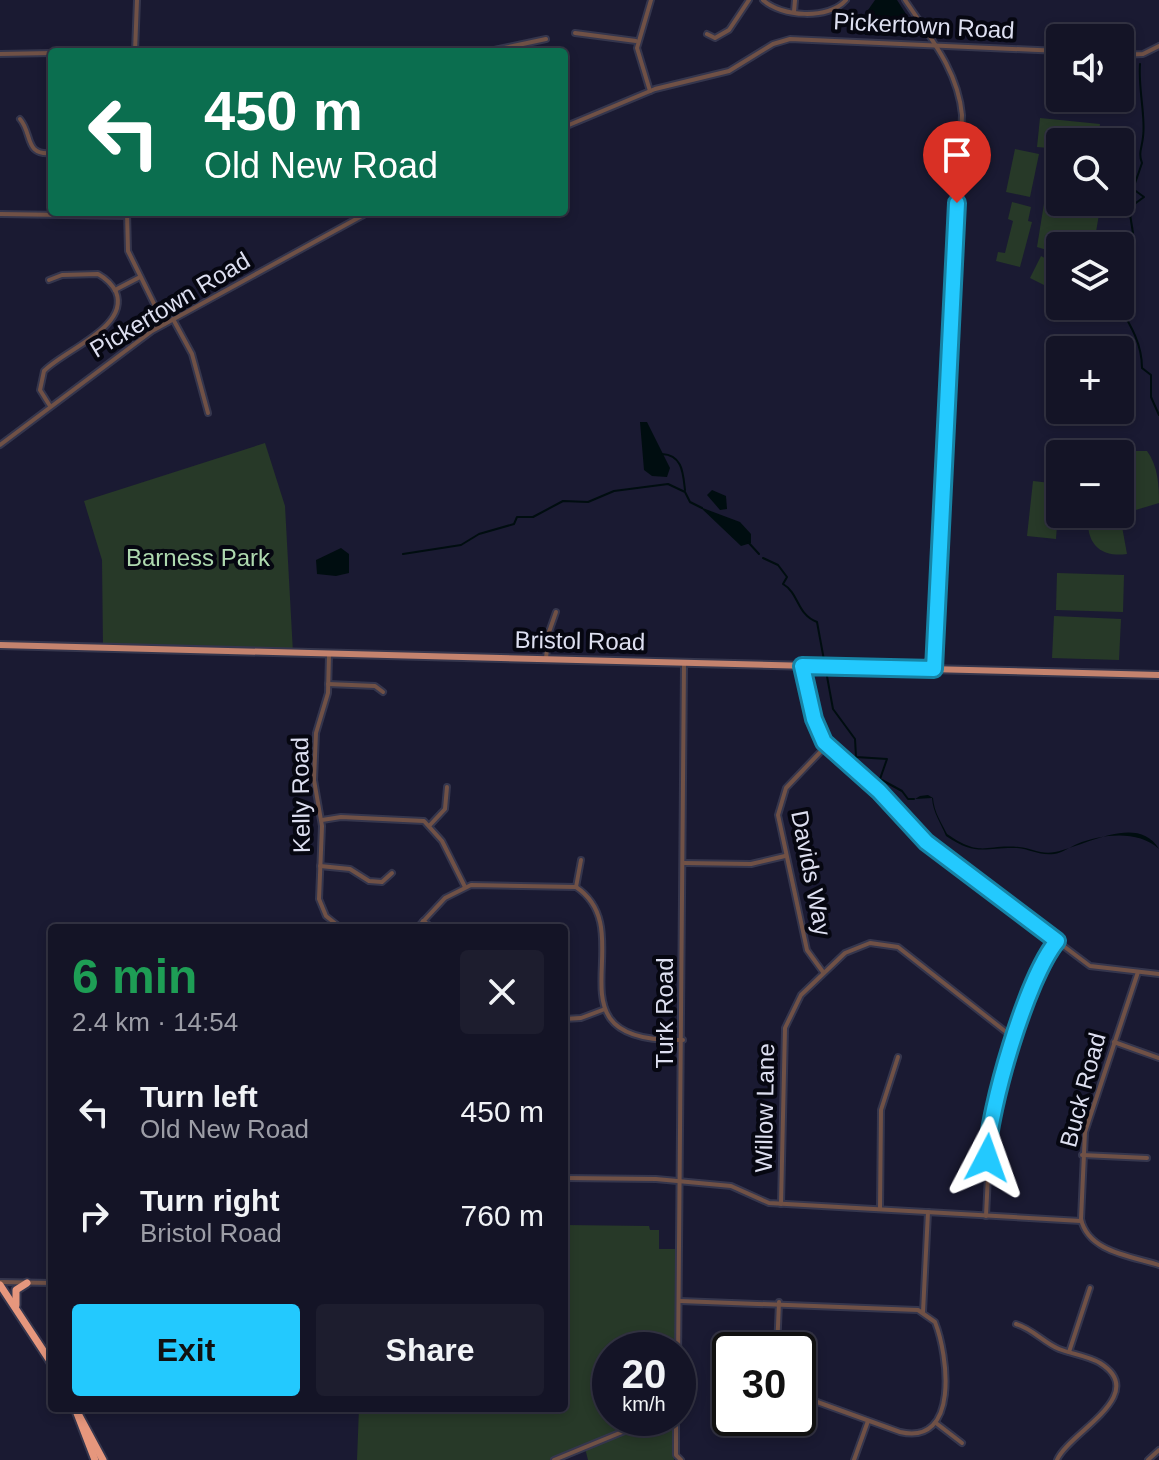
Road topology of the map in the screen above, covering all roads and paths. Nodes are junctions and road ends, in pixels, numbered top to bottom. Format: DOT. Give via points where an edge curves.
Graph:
graph roads {
  1 [pos="137,0"];
  2 [pos="651,0"];
  3 [pos="749,0"];
  4 [pos="763,0"];
  5 [pos="795,0"];
  6 [pos="846,0"];
  7 [pos="905,0"];
  8 [pos="794,12"];
  9 [pos="924,28"];
  10 [pos="575,33"];
  11 [pos="707,34"];
  12 [pos="546,39"];
  13 [pos="637,41"];
  14 [pos="917,44"];
  15 [pos="935,45"];
  16 [pos="950,46"];
  17 [pos="1159,46"];
  18 [pos="135,48"];
  19 [pos="506,48"];
  20 [pos="1046,50"];
  21 [pos="48,53"];
  22 [pos="0,54"];
  23 [pos="1134,54"];
  24 [pos="943,56"];
  25 [pos="650,91"];
  26 [pos="20,119"];
  27 [pos="568,125"];
  28 [pos="48,153"];
  29 [pos="0,214"];
  30 [pos="48,214"];
  31 [pos="127,216"];
  32 [pos="362,216"];
  33 [pos="140,277"];
  34 [pos="49,280"];
  35 [pos="115,290"];
  36 [pos="173,319"];
  37 [pos="164,324"];
  38 [pos="50,406"];
  39 [pos="208,413"];
  40 [pos="0,445"];
  41 [pos="556,612"];
  42 [pos="0,645"];
  43 [pos="329,655"];
  44 [pos="546,658"];
  45 [pos="684,661"];
  46 [pos="802,666"];
  47 [pos="934,669"];
  48 [pos="1159,675"];
  49 [pos="328,684"];
  50 [pos="383,692"];
  51 [pos="827,745"];
  52 [pos="447,787"];
  53 [pos="321,820"];
  54 [pos="430,825"];
  55 [pos="786,856"];
  56 [pos="581,860"];
  57 [pos="684,863"];
  58 [pos="320,866"];
  59 [pos="392,873"];
  60 [pos="465,887"];
  61 [pos="576,887"];
  62 [pos="423,921"];
  63 [pos="337,924"];
  64 [pos="420,924"];
  65 [pos="427,924"];
  66 [pos="1057,941"];
  67 [pos="824,972"];
  68 [pos="1138,972"];
  69 [pos="1159,974"];
  70 [pos="605,1009"];
  71 [pos="568,1019"];
  72 [pos="1015,1039"];
  73 [pos="683,1040"];
  74 [pos="1114,1042"];
  75 [pos="898,1057"];
  76 [pos="1159,1058"];
  77 [pos="1082,1155"];
  78 [pos="1147,1158"];
  79 [pos="568,1178"];
  80 [pos="682,1183"];
  81 [pos="781,1204"];
  82 [pos="880,1209"];
  83 [pos="928,1212"];
  84 [pos="986,1216"];
  85 [pos="1081,1221"];
  86 [pos="1159,1265"];
  87 [pos="27,1283"];
  88 [pos="48,1283"];
  89 [pos="0,1284"];
  90 [pos="1090,1288"];
  91 [pos="680,1301"];
  92 [pos="779,1302"];
  93 [pos="18,1311"];
  94 [pos="923,1312"];
  95 [pos="1016,1324"];
  96 [pos="679,1332"];
  97 [pos="778,1332"];
  98 [pos="1069,1352"];
  99 [pos="48,1358"];
  100 [pos="816,1401"];
  101 [pos="77,1412"];
  102 [pos="77,1412"];
  103 [pos="868,1420"];
  104 [pos="936,1423"];
  105 [pos="612,1436"];
  106 [pos="676,1436"];
  107 [pos="962,1443"];
  108 [pos="1159,1450"];
  109 [pos="95,1460"];
  110 [pos="103,1460"];
  111 [pos="554,1460"];
  112 [pos="681,1460"];
  113 [pos="854,1460"];
  114 [pos="1057,1460"];
  115 [pos="1148,1460"];
  1 -- 18 [label="street"];
  2 -- 13 [label="street"];
  3 -- 11 [label="street" via="726,33 715,38"];
  4 -- 8 [label="street" via="775,9"];
  5 -- 8 [label="street"];
  6 -- 8 [label="street" via="827,12"];
  7 -- 9 [label="street"];
  9 -- 14 [label="street" via="924,38"];
  9 -- 15 [label="street"];
  10 -- 13 [label="street"];
  12 -- 19 [label="street"];
  13 -- 25 [label="street"];
  14 -- 15 [label="street, Pickertown Road"];
  14 -- 25 [label="street, Pickertown Road" via="784,40 729,71"];
  15 -- 16 [label="street, Pickertown Road"];
  15 -- 24 [label="street"];
  16 -- 20 [label="street, Pickertown Road"];
  16 -- 24 [label="street"];
  17 -- 23 [label="street"];
  21 -- 22 [label="street"];
  24 -- 47 [label="street" via="956,82 962,115"];
  25 -- 27 [label="street, Pickertown Road"];
  26 -- 28 [label="street" via="30,147"];
  29 -- 30 [label="street"];
  31 -- 33 [label="street" via="127,247"];
  32 -- 36 [label="street, Pickertown Road"];
  33 -- 35 [label="street"];
  33 -- 37 [label="street"];
  34 -- 35 [label="street" via="94,273"];
  35 -- 38 [label="street" via="119,307 114,320 44,371 40,390"];
  36 -- 37 [label="street, Pickertown Road"];
  36 -- 39 [label="street" via="192,354"];
  37 -- 38 [label="street, Pickertown Road"];
  38 -- 40 [label="street, Pickertown Road"];
  41 -- 44 [label="street"];
  42 -- 43 [label="main road, Bristol Road"];
  43 -- 44 [label="main road, Bristol Road"];
  43 -- 49 [label="street, Kelly Road"];
  44 -- 45 [label="main road, Bristol Road"];
  45 -- 46 [label="main road, Bristol Road"];
  45 -- 57 [label="street, Turk Road"];
  46 -- 47 [label="main road, Bristol Road"];
  46 -- 51 [label="street" via="817,728"];
  47 -- 48 [label="main road, Bristol Road"];
  49 -- 50 [label="street" via="375,686"];
  49 -- 53 [label="street, Kelly Road" via="316,733 314,780"];
  51 -- 55 [label="street, Davids Way" via="790,782 780,801"];
  51 -- 66 [label="street" via="926,842"];
  52 -- 54 [label="street" via="445,809"];
  53 -- 54 [label="street" via="410,818"];
  53 -- 58 [label="street, Kelly Road"];
  54 -- 60 [label="street"];
  55 -- 57 [label="street" via="751,864"];
  55 -- 67 [label="street, Davids Way" via="807,950"];
  56 -- 61 [label="street"];
  57 -- 73 [label="street, Turk Road"];
  58 -- 59 [label="street" via="350,869 373,882"];
  58 -- 63 [label="street, Kelly Road" via="321,908"];
  60 -- 61 [label="street"];
  60 -- 62 [label="street" via="440,902"];
  61 -- 70 [label="street" via="600,918"];
  62 -- 64 [label="street"];
  62 -- 65 [label="street"];
  66 -- 68 [label="street" via="1093,968"];
  66 -- 72 [label="street" via="1042,961"];
  67 -- 72 [label="street, Willow Lane" via="860,945 895,946"];
  67 -- 81 [label="street, Willow Lane" via="796,1002 783,1039"];
  68 -- 69 [label="street"];
  68 -- 74 [label="street, Buck Road"];
  70 -- 71 [label="street"];
  70 -- 73 [label="street" via="620,1029 636,1038"];
  72 -- 84 [label="street" via="989,1123"];
  73 -- 80 [label="street, Turk Road"];
  74 -- 76 [label="street"];
  74 -- 77 [label="street, Buck Road"];
  75 -- 82 [label="street" via="881,1110"];
  77 -- 78 [label="street"];
  77 -- 85 [label="street, Buck Road"];
  79 -- 80 [label="street"];
  80 -- 81 [label="street" via="739,1187 762,1201"];
  80 -- 91 [label="street, Turk Road"];
  81 -- 82 [label="street"];
  82 -- 83 [label="street"];
  83 -- 84 [label="street"];
  83 -- 94 [label="street"];
  84 -- 85 [label="street"];
  85 -- 86 [label="street" via="1098,1245"];
  87 -- 88 [label="street"];
  87 -- 89 [label="street"];
  87 -- 93 [label="highway" via="16,1290"];
  89 -- 93 [label="highway"];
  90 -- 98 [label="street"];
  91 -- 92 [label="street"];
  91 -- 96 [label="street, Turk Road"];
  92 -- 94 [label="street"];
  92 -- 97 [label="street"];
  93 -- 99 [label="highway"];
  94 -- 104 [label="street" via="937,1325 946,1398"];
  95 -- 98 [label="street"];
  98 -- 114 [label="street" via="1104,1366 1115,1393 1109,1408 1068,1442"];
  100 -- 103 [label="street"];
  101 -- 109 [label="highway"];
  102 -- 110 [label="highway"];
  103 -- 104 [label="street" via="909,1434"];
  103 -- 113 [label="street"];
  104 -- 107 [label="street"];
  105 -- 111 [label="street"];
  106 -- 112 [label="street"];
  108 -- 115 [label="street"];
}
